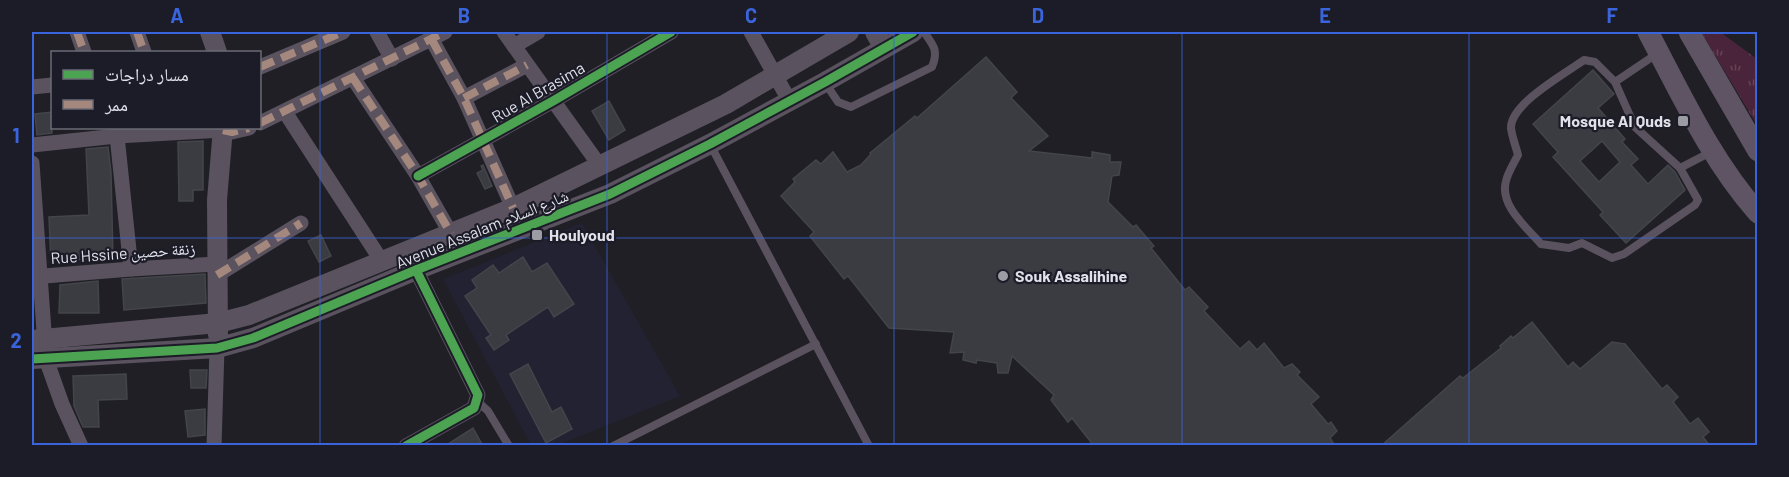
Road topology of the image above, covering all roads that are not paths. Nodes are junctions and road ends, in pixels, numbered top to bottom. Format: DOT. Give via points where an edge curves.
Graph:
graph roads {
  1 [pos="77,32"];
  2 [pos="137,32"];
  3 [pos="210,32"];
  4 [pos="343,32"];
  5 [pos="377,32"];
  6 [pos="446,32"];
  7 [pos="504,32"];
  8 [pos="538,32"];
  9 [pos="672,32"];
  10 [pos="751,32"];
  11 [pos="847,32"];
  12 [pos="913,32"];
  13 [pos="924,32"];
  14 [pos="1648,32"];
  15 [pos="1689,32"];
  16 [pos="432,40"];
  17 [pos="879,40"];
  18 [pos="514,46"];
  19 [pos="84,51"];
  20 [pos="144,51"];
  21 [pos="217,51"];
  22 [pos="1659,52"];
  23 [pos="392,59"];
  24 [pos="527,65"];
  25 [pos="261,68"];
  26 [pos="776,74"];
  27 [pos="353,78"];
  28 [pos="825,82"];
  29 [pos="1615,82"];
  30 [pos="51,85"];
  31 [pos="32,87"];
  32 [pos="464,98"];
  33 [pos="789,100"];
  34 [pos="554,101"];
  35 [pos="285,112"];
  36 [pos="261,123"];
  37 [pos="223,129"];
  38 [pos="245,129"];
  39 [pos="117,136"];
  40 [pos="482,141"];
  41 [pos="710,144"];
  42 [pos="32,145"];
  43 [pos="1712,151"];
  44 [pos="1758,151"];
  45 [pos="32,163"];
  46 [pos="600,166"];
  47 [pos="1680,168"];
  48 [pos="418,176"];
  49 [pos="513,208"];
  50 [pos="1758,213"];
  51 [pos="301,223"];
  52 [pos="451,234"];
  53 [pos="381,260"];
  54 [pos="131,269"];
  55 [pos="217,270"];
  56 [pos="416,270"];
  57 [pos="35,277"];
  58 [pos="218,323"];
  59 [pos="37,339"];
  60 [pos="816,344"];
  61 [pos="217,348"];
  62 [pos="39,359"];
  63 [pos="478,402"];
  64 [pos="81,446"];
  65 [pos="214,446"];
  66 [pos="406,446"];
  67 [pos="509,446"];
  68 [pos="613,446"];
  69 [pos="869,446"];
  1 -- 19 [label="street"];
  2 -- 20 [label="street"];
  3 -- 21 [label="street"];
  4 -- 25 [label="street"];
  5 -- 23 [label="street"];
  6 -- 16 [label="street"];
  7 -- 18 [label="street"];
  8 -- 18 [label="street"];
  9 -- 34 [label="street, Rue Al Brasima"];
  10 -- 26 [label="street"];
  11 -- 26 [label="street, Avenue Assalam شارع السلام"];
  12 -- 17 [label="street, Avenue Assalam شارع السلام"];
  13 -- 28 [label="lane" via="935,50 932,67 851,107 838,102"];
  14 -- 22 [label="main road"];
  15 -- 44 [label="main road"];
  16 -- 23 [label="street"];
  16 -- 32 [label="street"];
  17 -- 28 [label="street, Avenue Assalam شارع السلام"];
  18 -- 24 [label="street"];
  22 -- 29 [label="lane"];
  22 -- 43 [label="main road"];
  23 -- 27 [label="street"];
  24 -- 32 [label="street"];
  24 -- 34 [label="street"];
  26 -- 33 [label="street"];
  26 -- 46 [label="street, Avenue Assalam شارع السلام" via="726,104"];
  27 -- 35 [label="street"];
  27 -- 48 [label="street"];
  28 -- 33 [label="street, Avenue Assalam شارع السلام"];
  29 -- 47 [label="lane" via="1635,127"];
  29 -- 47 [label="lane" via="1595,62 1584,60 1521,106 1511,128 1518,155 1505,182 1505,195 1512,210 1541,244 1569,248 1582,243 1612,258 1624,254 1695,205 1696,195"];
  30 -- 31 [label="street"];
  32 -- 40 [label="street"];
  33 -- 41 [label="street, Avenue Assalam شارع السلام"];
  34 -- 40 [label="street, Rue Al Brasima"];
  34 -- 46 [label="street"];
  35 -- 36 [label="street"];
  35 -- 53 [label="street"];
  37 -- 38 [label="street"];
  37 -- 39 [label="street"];
  37 -- 55 [label="street"];
  39 -- 42 [label="street"];
  39 -- 54 [label="street"];
  40 -- 48 [label="street, Rue Al Brasima"];
  40 -- 49 [label="street"];
  41 -- 56 [label="street, Avenue Assalam شارع السلام" via="610,194"];
  41 -- 60 [label="lane"];
  43 -- 47 [label="lane"];
  43 -- 50 [label="main road"];
  45 -- 57 [label="street"];
  46 -- 49 [label="street, Avenue Assalam شارع السلام"];
  48 -- 52 [label="street"];
  49 -- 52 [label="street, Avenue Assalam شارع السلام"];
  51 -- 55 [label="street"];
  52 -- 53 [label="street, Avenue Assalam شارع السلام"];
  53 -- 58 [label="street, Avenue Assalam شارع السلام" via="249,315"];
  54 -- 55 [label="street, Rue Hssine زنقة حصين"];
  54 -- 57 [label="street, Rue Hssine زنقة حصين"];
  55 -- 58 [label="street"];
  56 -- 61 [label="street, Avenue Assalam شارع السلام" via="253,338"];
  56 -- 63 [label="street"];
  57 -- 59 [label="street"];
  58 -- 59 [label="street, Avenue Assalam شارع السلام"];
  58 -- 61 [label="street"];
  59 -- 62 [label="street"];
  60 -- 68 [label="lane"];
  60 -- 69 [label="lane"];
  61 -- 62 [label="street, Avenue Assalam شارع السلام"];
  61 -- 65 [label="street"];
  62 -- 64 [label="street"];
  63 -- 66 [label="street" via="474,408"];
  63 -- 67 [label="lane"];
}
